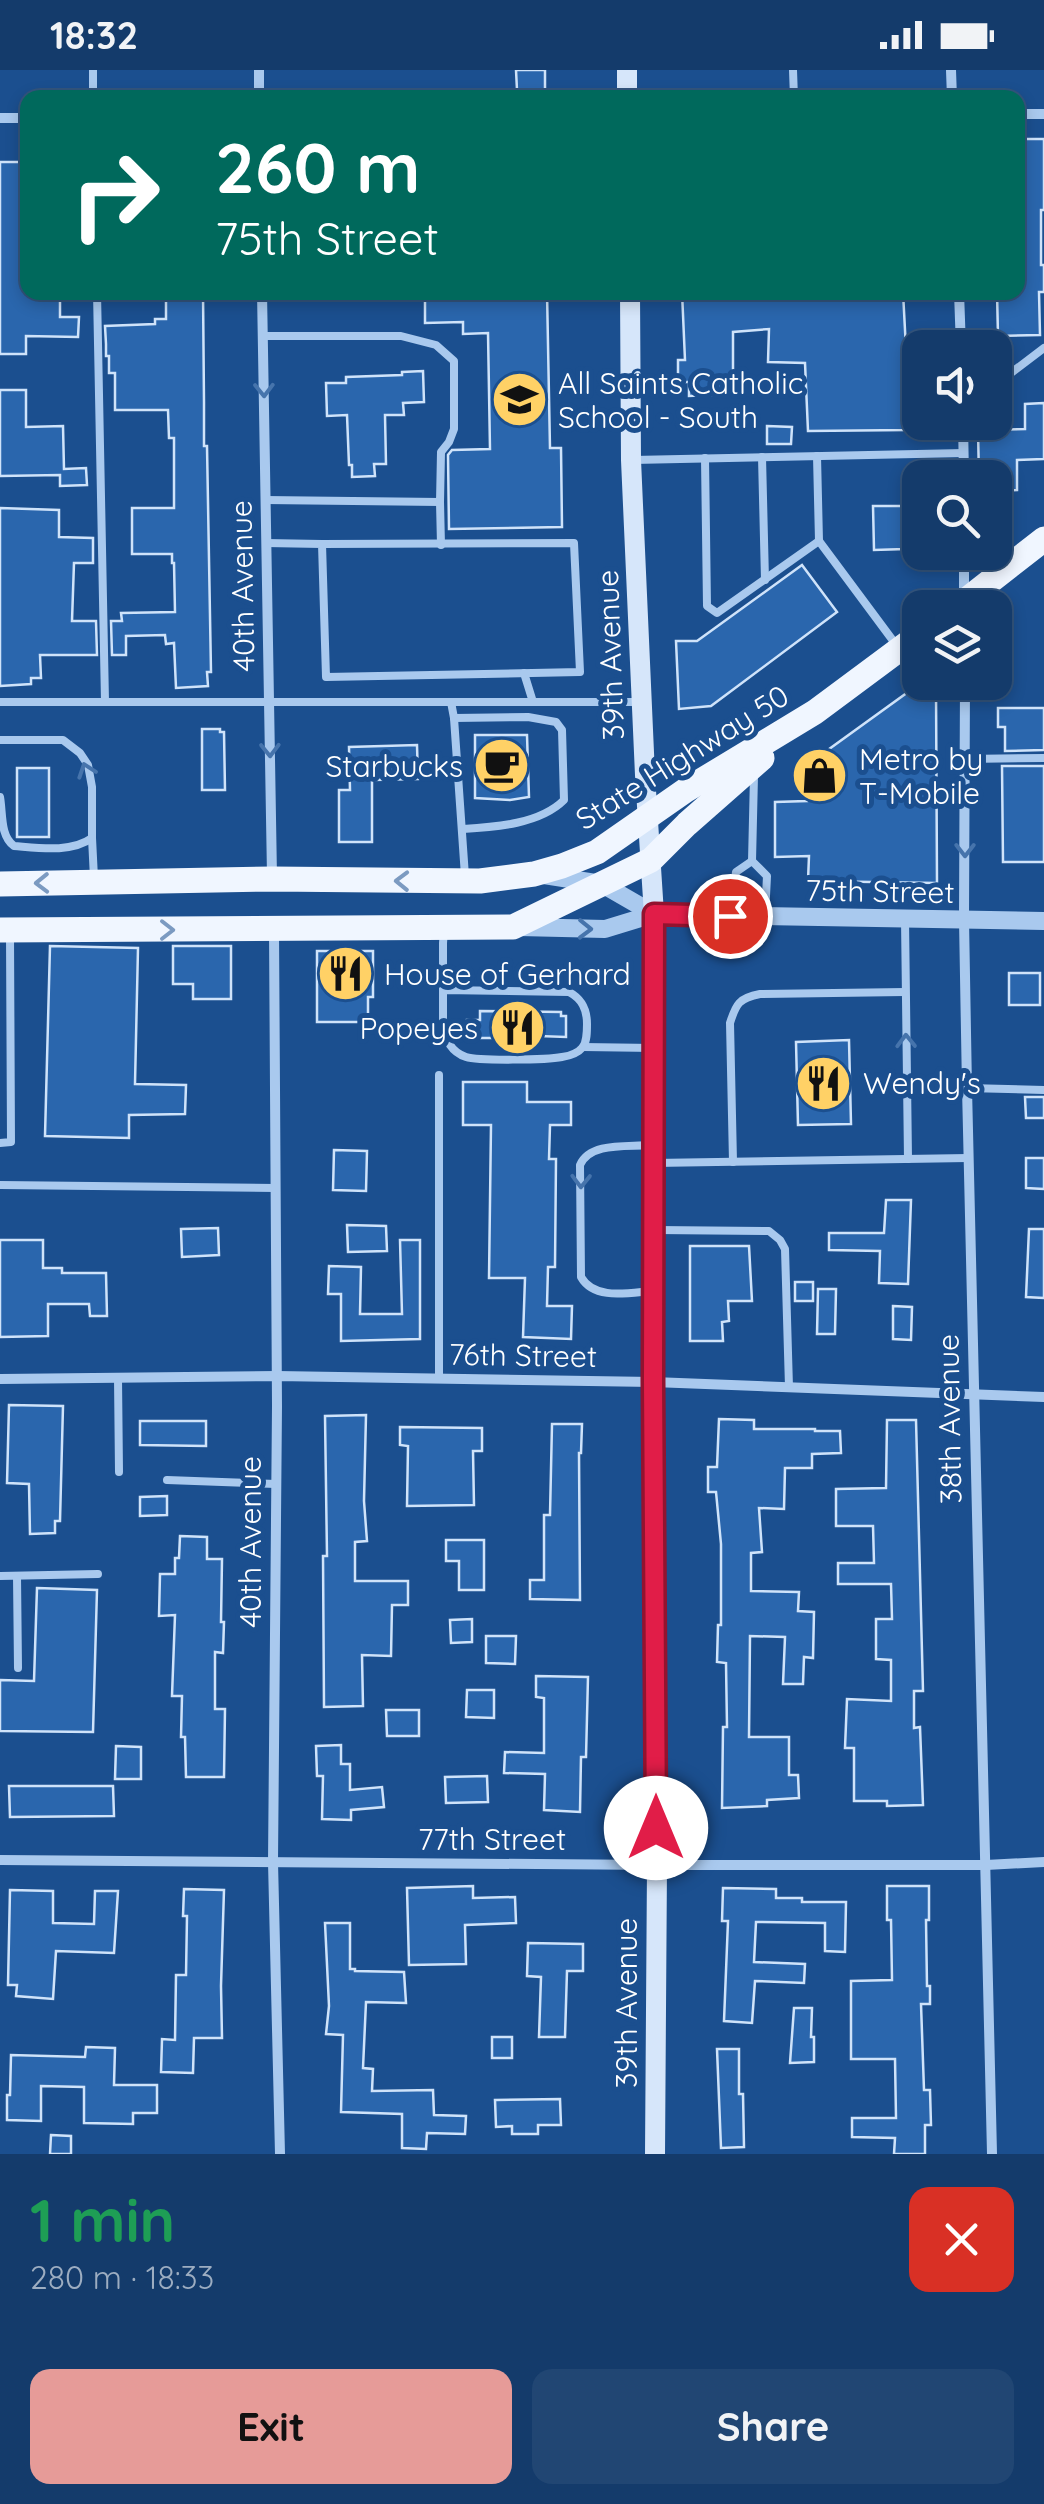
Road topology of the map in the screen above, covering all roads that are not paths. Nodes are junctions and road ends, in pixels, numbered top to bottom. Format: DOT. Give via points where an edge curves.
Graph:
graph roads {
  1 [pos="97,300"];
  2 [pos="262,300"];
  3 [pos="630,300"];
  4 [pos="959,300"];
  5 [pos="960,330"];
  6 [pos="263,336"];
  7 [pos="1044,348"];
  8 [pos="1012,372"];
  9 [pos="964,440"];
  10 [pos="964,453"];
  11 [pos="817,456"];
  12 [pos="762,457"];
  13 [pos="705,458"];
  14 [pos="631,460"];
  15 [pos="964,460"];
  16 [pos="265,500"];
  17 [pos="440,502"];
  18 [pos="1044,538"];
  19 [pos="266,542"];
  20 [pos="819,542"];
  21 [pos="322,544"];
  22 [pos="441,544"];
  23 [pos="765,580"];
  24 [pos="981,590"];
  25 [pos="902,633"];
  26 [pos="902,648"];
  27 [pos="524,673"];
  28 [pos="352,677"];
  29 [pos="965,700"];
  30 [pos="269,701"];
  31 [pos="352,701"];
  32 [pos="0,702"];
  33 [pos="105,702"];
  34 [pos="451,702"];
  35 [pos="533,702"];
  36 [pos="556,702"];
  37 [pos="643,702"];
  38 [pos="815,712"];
  39 [pos="454,718"];
  40 [pos="556,722"];
  41 [pos="0,740"];
  42 [pos="965,758"];
  43 [pos="1044,758"];
  44 [pos="754,765"];
  45 [pos="0,797"];
  46 [pos="648,819"];
  47 [pos="463,829"];
  48 [pos="92,838"];
  49 [pos="651,860"];
  50 [pos="752,862"];
  51 [pos="534,874"];
  52 [pos="272,879"];
  53 [pos="94,882"];
  54 [pos="465,882"];
  55 [pos="0,884"];
  56 [pos="602,884"];
  57 [pos="654,914"];
  58 [pos="730,916"];
  59 [pos="764,916"];
  60 [pos="905,919"];
  61 [pos="964,920"];
  62 [pos="1044,921"];
  63 [pos="513,927"];
  64 [pos="444,928"];
  65 [pos="5,930"];
  66 [pos="274,930"];
  67 [pos="443,990"];
  68 [pos="905,992"];
  69 [pos="583,1047"];
  70 [pos="654,1048"];
  71 [pos="5,1052"];
  72 [pos="439,1076"];
  73 [pos="967,1088"];
  74 [pos="1044,1090"];
  75 [pos="0,1143"];
  76 [pos="654,1154"];
  77 [pos="968,1158"];
  78 [pos="908,1159"];
  79 [pos="733,1162"];
  80 [pos="0,1185"];
  81 [pos="276,1188"];
  82 [pos="654,1230"];
  83 [pos="654,1291"];
  84 [pos="277,1376"];
  85 [pos="118,1378"];
  86 [pos="0,1379"];
  87 [pos="439,1379"];
  88 [pos="653,1382"];
  89 [pos="789,1388"];
  90 [pos="973,1395"];
  91 [pos="1044,1397"];
  92 [pos="119,1472"];
  93 [pos="167,1480"];
  94 [pos="276,1484"];
  95 [pos="98,1574"];
  96 [pos="0,1576"];
  97 [pos="17,1576"];
  98 [pos="18,1668"];
  99 [pos="0,1860"];
  100 [pos="273,1862"];
  101 [pos="1044,1862"];
  102 [pos="657,1865"];
  103 [pos="986,1865"];
  104 [pos="280,2154"];
  105 [pos="655,2154"];
  106 [pos="992,2154"];
  1 -- 33 [label="lane"];
  2 -- 6 [label="street, 40th Avenue"];
  3 -- 14 [label="main road, 39th Avenue"];
  4 -- 5 [label="street"];
  6 -- 16 [label="street, 40th Avenue, one-way"];
  6 -- 17 [label="lane" via="401,336 436,345 454,360 454,428 441,452"];
  7 -- 8 [label="lane"];
  9 -- 10 [label="street"];
  10 -- 11 [label="lane"];
  10 -- 15 [label="street"];
  11 -- 12 [label="lane"];
  11 -- 20 [label="lane"];
  12 -- 13 [label="lane"];
  12 -- 23 [label="lane"];
  13 -- 14 [label="lane"];
  13 -- 23 [label="lane" via="706,606 718,613"];
  14 -- 37 [label="main road, 39th Avenue"];
  16 -- 17 [label="lane"];
  16 -- 19 [label="street, 40th Avenue"];
  17 -- 22 [label="lane"];
  18 -- 24 [label="main road"];
  19 -- 21 [label="lane"];
  19 -- 30 [label="street, 40th Avenue"];
  20 -- 23 [label="lane"];
  20 -- 25 [label="lane"];
  21 -- 22 [label="lane"];
  21 -- 28 [label="lane" via="326,678"];
  22 -- 27 [label="lane" via="574,543 580,672"];
  26 -- 38 [label="main road"];
  27 -- 28 [label="lane"];
  27 -- 35 [label="lane"];
  28 -- 31 [label="lane"];
  29 -- 42 [label="street, 38th Avenue"];
  30 -- 31 [label="lane"];
  30 -- 33 [label="lane"];
  30 -- 52 [label="street, 40th Avenue, one-way"];
  31 -- 34 [label="lane"];
  32 -- 33 [label="lane"];
  34 -- 35 [label="lane"];
  34 -- 39 [label="lane"];
  35 -- 36 [label="lane"];
  36 -- 37 [label="lane"];
  36 -- 40 [label="lane"];
  37 -- 46 [label="main road, 39th Avenue"];
  38 -- 44 [label="main road, State Highway 50"];
  38 -- 46 [label="main road, State Highway 50"];
  39 -- 40 [label="lane"];
  39 -- 47 [label="lane"];
  40 -- 47 [label="lane" via="562,730 564,800 516,823"];
  48 -- 41 [label="lane, one-way" via="92,787 80,753 62,740"];
  42 -- 43 [label="lane"];
  42 -- 61 [label="street, 38th Avenue, one-way"];
  44 -- 49 [label="main road, State Highway 50"];
  44 -- 50 [label="lane"];
  45 -- 48 [label="lane" via="3,829 14,846 69,847"];
  46 -- 49 [label="main road, 39th Avenue"];
  46 -- 51 [label="main road, State Highway 50" via="597,852"];
  47 -- 54 [label="lane"];
  48 -- 53 [label="lane"];
  49 -- 56 [label="main road, State Highway 50"];
  49 -- 57 [label="main road, 39th Avenue"];
  50 -- 58 [label="lane" via="736,872"];
  50 -- 59 [label="lane" via="766,876"];
  51 -- 54 [label="main road, State Highway 50"];
  51 -- 56 [label="street, 75th Street"];
  52 -- 53 [label="main road, State Highway 50"];
  54 -- 52 [label="main road, State Highway 50, one-way"];
  53 -- 55 [label="main road, State Highway 50, one-way"];
  56 -- 57 [label="street, 75th Street"];
  56 -- 63 [label="main road, State Highway 50"];
  57 -- 58 [label="street, 75th Street"];
  63 -- 57 [label="street, 75th Street, one-way" via="605,929"];
  57 -- 70 [label="main road, 39th Avenue"];
  58 -- 59 [label="street, 75th Street"];
  59 -- 60 [label="street, 75th Street"];
  60 -- 61 [label="street, 75th Street"];
  60 -- 68 [label="lane"];
  61 -- 62 [label="street, 75th Street"];
  61 -- 73 [label="street, 38th Avenue"];
  63 -- 64 [label="main road, State Highway 50"];
  64 -- 66 [label="main road, State Highway 50"];
  64 -- 67 [label="lane"];
  65 -- 66 [label="main road, State Highway 50, one-way"];
  65 -- 71 [label="lane"];
  66 -- 81 [label="street, 40th Avenue"];
  67 -- 69 [label="lane" via="569,992 587,1014"];
  67 -- 69 [label="lane" via="446,1040 466,1057 560,1058"];
  78 -- 68 [label="lane, one-way"];
  68 -- 79 [label="lane" via="760,994 736,1006 730,1023"];
  69 -- 70 [label="lane"];
  70 -- 76 [label="main road, 39th Avenue"];
  71 -- 75 [label="lane" via="11,1142"];
  72 -- 87 [label="lane"];
  73 -- 74 [label="lane"];
  73 -- 77 [label="street, 38th Avenue"];
  76 -- 79 [label="lane"];
  76 -- 82 [label="main road, 39th Avenue"];
  76 -- 83 [label="lane, one-way" via="596,1150 580,1165 580,1277 599,1292"];
  77 -- 78 [label="lane"];
  77 -- 90 [label="street, 38th Avenue"];
  78 -- 79 [label="lane"];
  80 -- 81 [label="lane"];
  81 -- 84 [label="street, 40th Avenue"];
  82 -- 83 [label="main road, 39th Avenue"];
  82 -- 89 [label="lane" via="769,1232 780,1240"];
  83 -- 88 [label="main road, 39th Avenue"];
  84 -- 85 [label="street, 76th Street"];
  84 -- 87 [label="street, 76th Street"];
  84 -- 94 [label="street, 40th Avenue"];
  85 -- 86 [label="street, 76th Street"];
  85 -- 92 [label="lane"];
  87 -- 88 [label="street, 76th Street"];
  88 -- 89 [label="street, 76th Street"];
  88 -- 102 [label="main road, 39th Avenue"];
  89 -- 90 [label="street, 76th Street"];
  90 -- 91 [label="street, 76th Street"];
  90 -- 103 [label="street, 38th Avenue"];
  93 -- 94 [label="lane"];
  94 -- 100 [label="street, 40th Avenue"];
  95 -- 97 [label="lane"];
  96 -- 97 [label="lane"];
  97 -- 98 [label="lane"];
  99 -- 100 [label="street, 77th Street"];
  100 -- 102 [label="street, 77th Street"];
  100 -- 104 [label="street, 40th Avenue"];
  101 -- 103 [label="street, 77th Street"];
  102 -- 103 [label="street, 77th Street"];
  102 -- 105 [label="main road, 39th Avenue"];
  103 -- 106 [label="street, 38th Avenue"];
}
